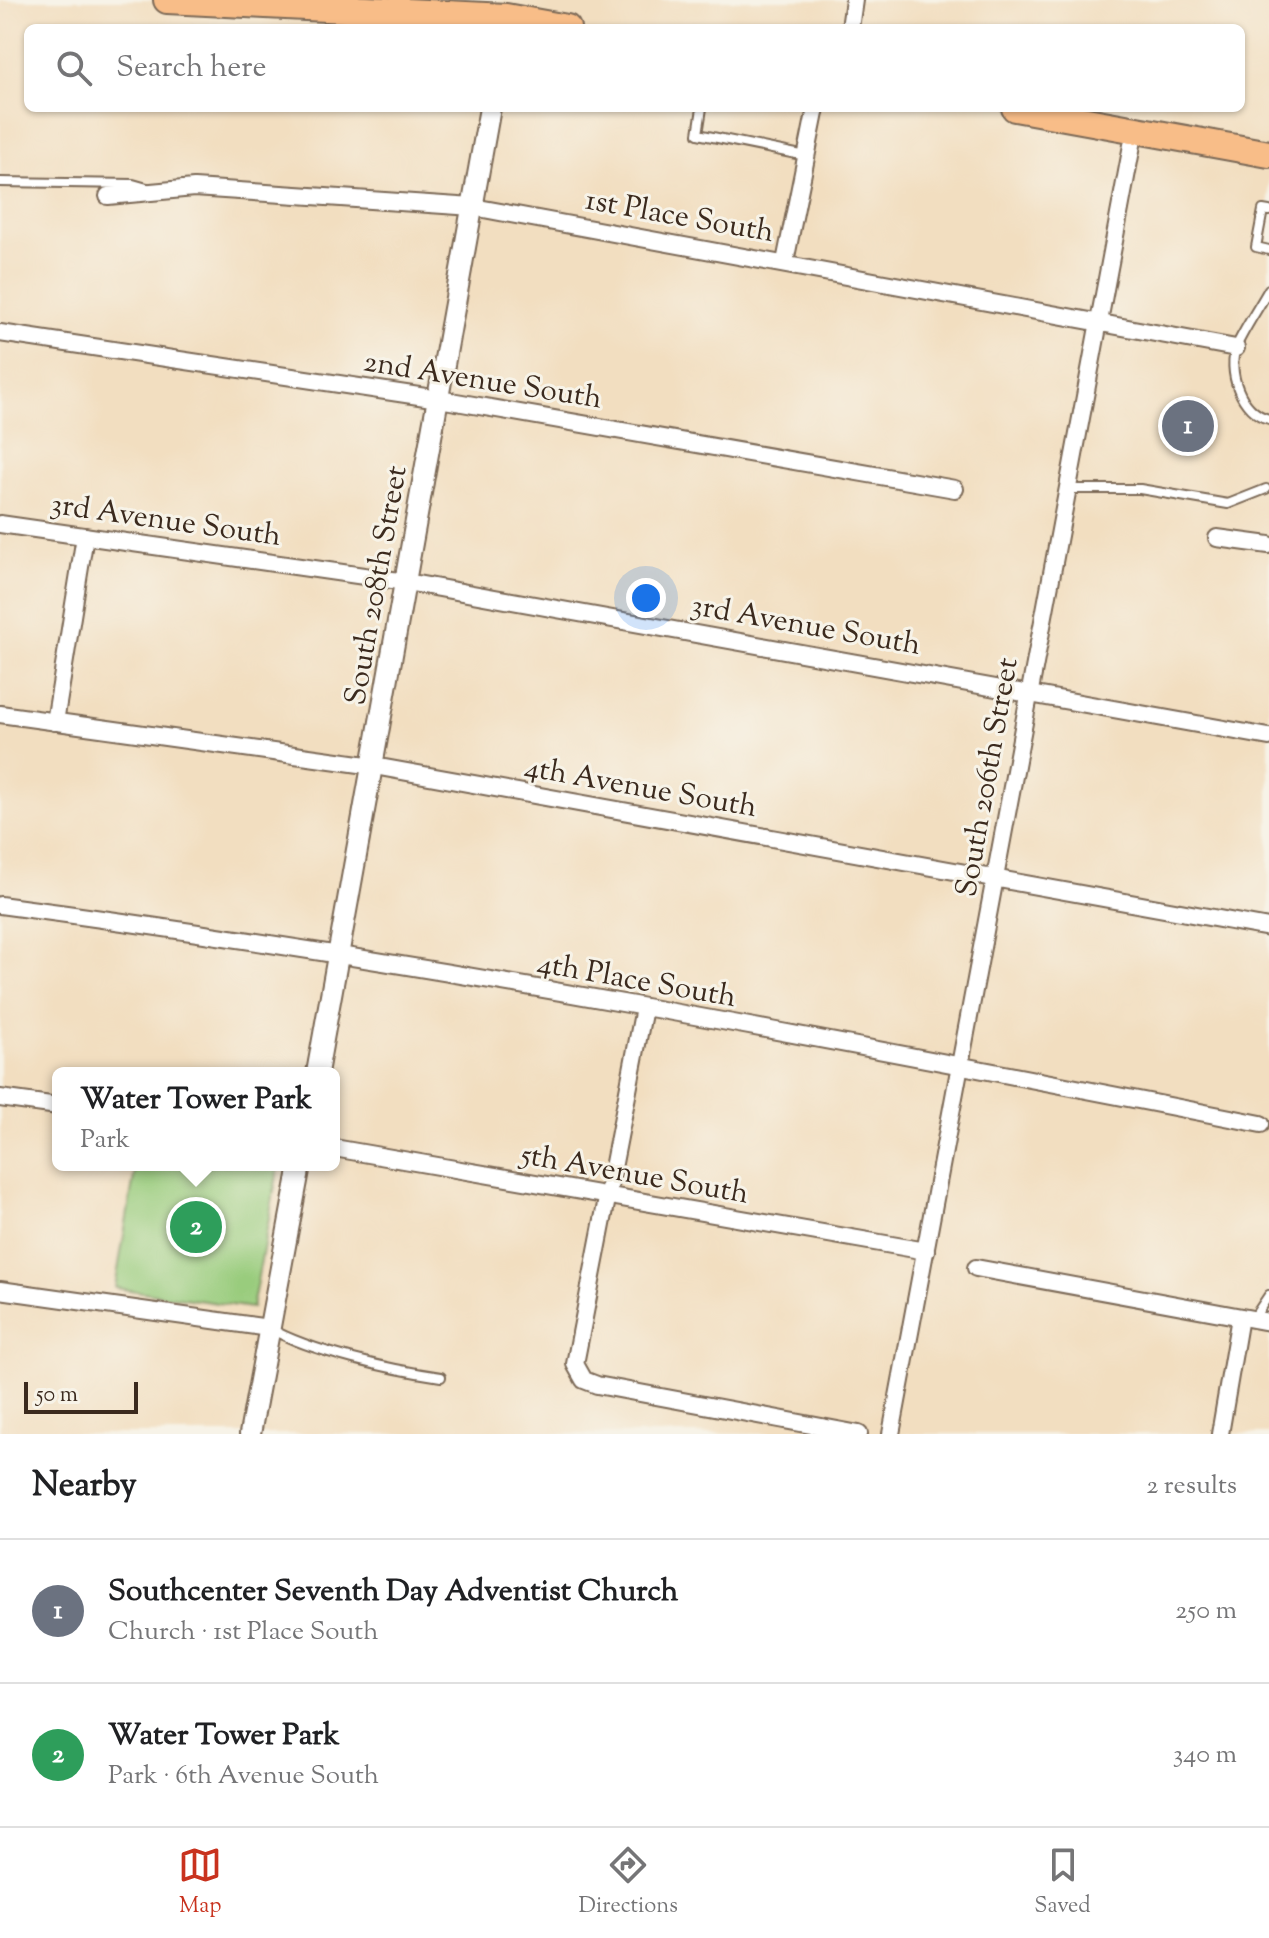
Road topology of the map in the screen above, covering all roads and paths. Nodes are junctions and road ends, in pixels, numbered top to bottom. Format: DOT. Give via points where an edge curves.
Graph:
graph roads {
  1 [pos="167,0"];
  2 [pos="854,0"];
  3 [pos="506,15"];
  4 [pos="548,24"];
  5 [pos="851,24"];
  6 [pos="489,112"];
  7 [pos="701,112"];
  8 [pos="815,112"];
  9 [pos="1038,112"];
  10 [pos="1135,129"];
  11 [pos="1269,154"];
  12 [pos="806,156"];
  13 [pos="0,182"];
  14 [pos="155,192"];
  15 [pos="108,196"];
  16 [pos="473,207"];
  17 [pos="1269,211"];
  18 [pos="1269,250"];
  19 [pos="785,262"];
  20 [pos="1269,289"];
  21 [pos="1099,321"];
  22 [pos="0,333"];
  23 [pos="1236,348"];
  24 [pos="439,399"];
  25 [pos="1269,419"];
  26 [pos="1269,476"];
  27 [pos="955,489"];
  28 [pos="1068,489"];
  29 [pos="1268,489"];
  30 [pos="0,524"];
  31 [pos="85,536"];
  32 [pos="1217,538"];
  33 [pos="1269,545"];
  34 [pos="406,582"];
  35 [pos="1030,691"];
  36 [pos="0,714"];
  37 [pos="55,722"];
  38 [pos="1269,737"];
  39 [pos="374,766"];
  40 [pos="996,879"];
  41 [pos="0,905"];
  42 [pos="1269,928"];
  43 [pos="338,955"];
  44 [pos="644,1008"];
  45 [pos="961,1065"];
  46 [pos="318,1067"];
  47 [pos="0,1098"];
  48 [pos="52,1105"];
  49 [pos="1261,1124"];
  50 [pos="340,1149"];
  51 [pos="299,1171"];
  52 [pos="608,1197"];
  53 [pos="926,1251"];
  54 [pos="976,1268"];
  55 [pos="0,1290"];
  56 [pos="1269,1295"];
  57 [pos="1254,1319"];
  58 [pos="269,1328"];
  59 [pos="441,1377"];
  60 [pos="250,1434"];
  61 [pos="859,1434"];
  62 [pos="891,1434"];
  63 [pos="1220,1434"];
  1 -- 3 [label="main road"];
  2 -- 5 [label="street"];
  3 -- 4 [label="main road"];
  6 -- 16 [label="street, South 208th Street"];
  7 -- 12 [label="lane" via="698,134"];
  8 -- 12 [label="street"];
  9 -- 10 [label="main road"];
  10 -- 11 [label="main road"];
  10 -- 21 [label="street, South 206th Street"];
  12 -- 19 [label="street"];
  13 -- 14 [label="lane" via="133,184"];
  14 -- 15 [label="street, 1st Place South"];
  14 -- 16 [label="street, 1st Place South" via="194,188"];
  16 -- 19 [label="street, 1st Place South"];
  16 -- 24 [label="street, South 208th Street"];
  17 -- 18 [label="lane" via="1263,210 1256,247"];
  19 -- 21 [label="street, 1st Place South"];
  20 -- 23 [label="lane"];
  21 -- 23 [label="street, 1st Place South"];
  21 -- 28 [label="street, South 206th Street"];
  22 -- 24 [label="street, 2nd Avenue South"];
  23 -- 25 [label="lane" via="1242,399 1257,417"];
  24 -- 27 [label="street, 2nd Avenue South"];
  24 -- 34 [label="street, South 208th Street"];
  26 -- 29 [label="lane"];
  28 -- 29 [label="lane" via="1140,489 1228,504"];
  28 -- 35 [label="street, South 206th Street"];
  30 -- 31 [label="street, 3rd Avenue South"];
  31 -- 34 [label="street, 3rd Avenue South"];
  31 -- 37 [label="street"];
  32 -- 33 [label="street"];
  34 -- 35 [label="street, 3rd Avenue South"];
  34 -- 39 [label="street, South 208th Street"];
  35 -- 38 [label="street, 3rd Avenue South"];
  35 -- 40 [label="street, South 206th Street"];
  36 -- 37 [label="street, 4th Avenue South"];
  37 -- 39 [label="street, 4th Avenue South"];
  39 -- 40 [label="street, 4th Avenue South"];
  39 -- 43 [label="street, South 208th Street"];
  40 -- 42 [label="street, 4th Avenue South"];
  40 -- 45 [label="street, South 206th Street"];
  41 -- 43 [label="street, 4th Place South"];
  43 -- 44 [label="street, 4th Place South"];
  43 -- 46 [label="street, South 208th Street"];
  44 -- 45 [label="street, 4th Place South"];
  44 -- 52 [label="street"];
  45 -- 49 [label="street, 4th Place South"];
  45 -- 53 [label="street, South 206th Street"];
  47 -- 48 [label="street"];
  50 -- 52 [label="street, 5th Avenue South"];
  51 -- 58 [label="street"];
  52 -- 53 [label="street, 5th Avenue South"];
  52 -- 61 [label="street" via="575,1355 584,1380"];
  53 -- 62 [label="street, South 206th Street"];
  54 -- 57 [label="street"];
  55 -- 58 [label="street"];
  56 -- 57 [label="lane"];
  57 -- 63 [label="street"];
  58 -- 59 [label="lane" via="382,1366"];
  58 -- 60 [label="street"];
}
